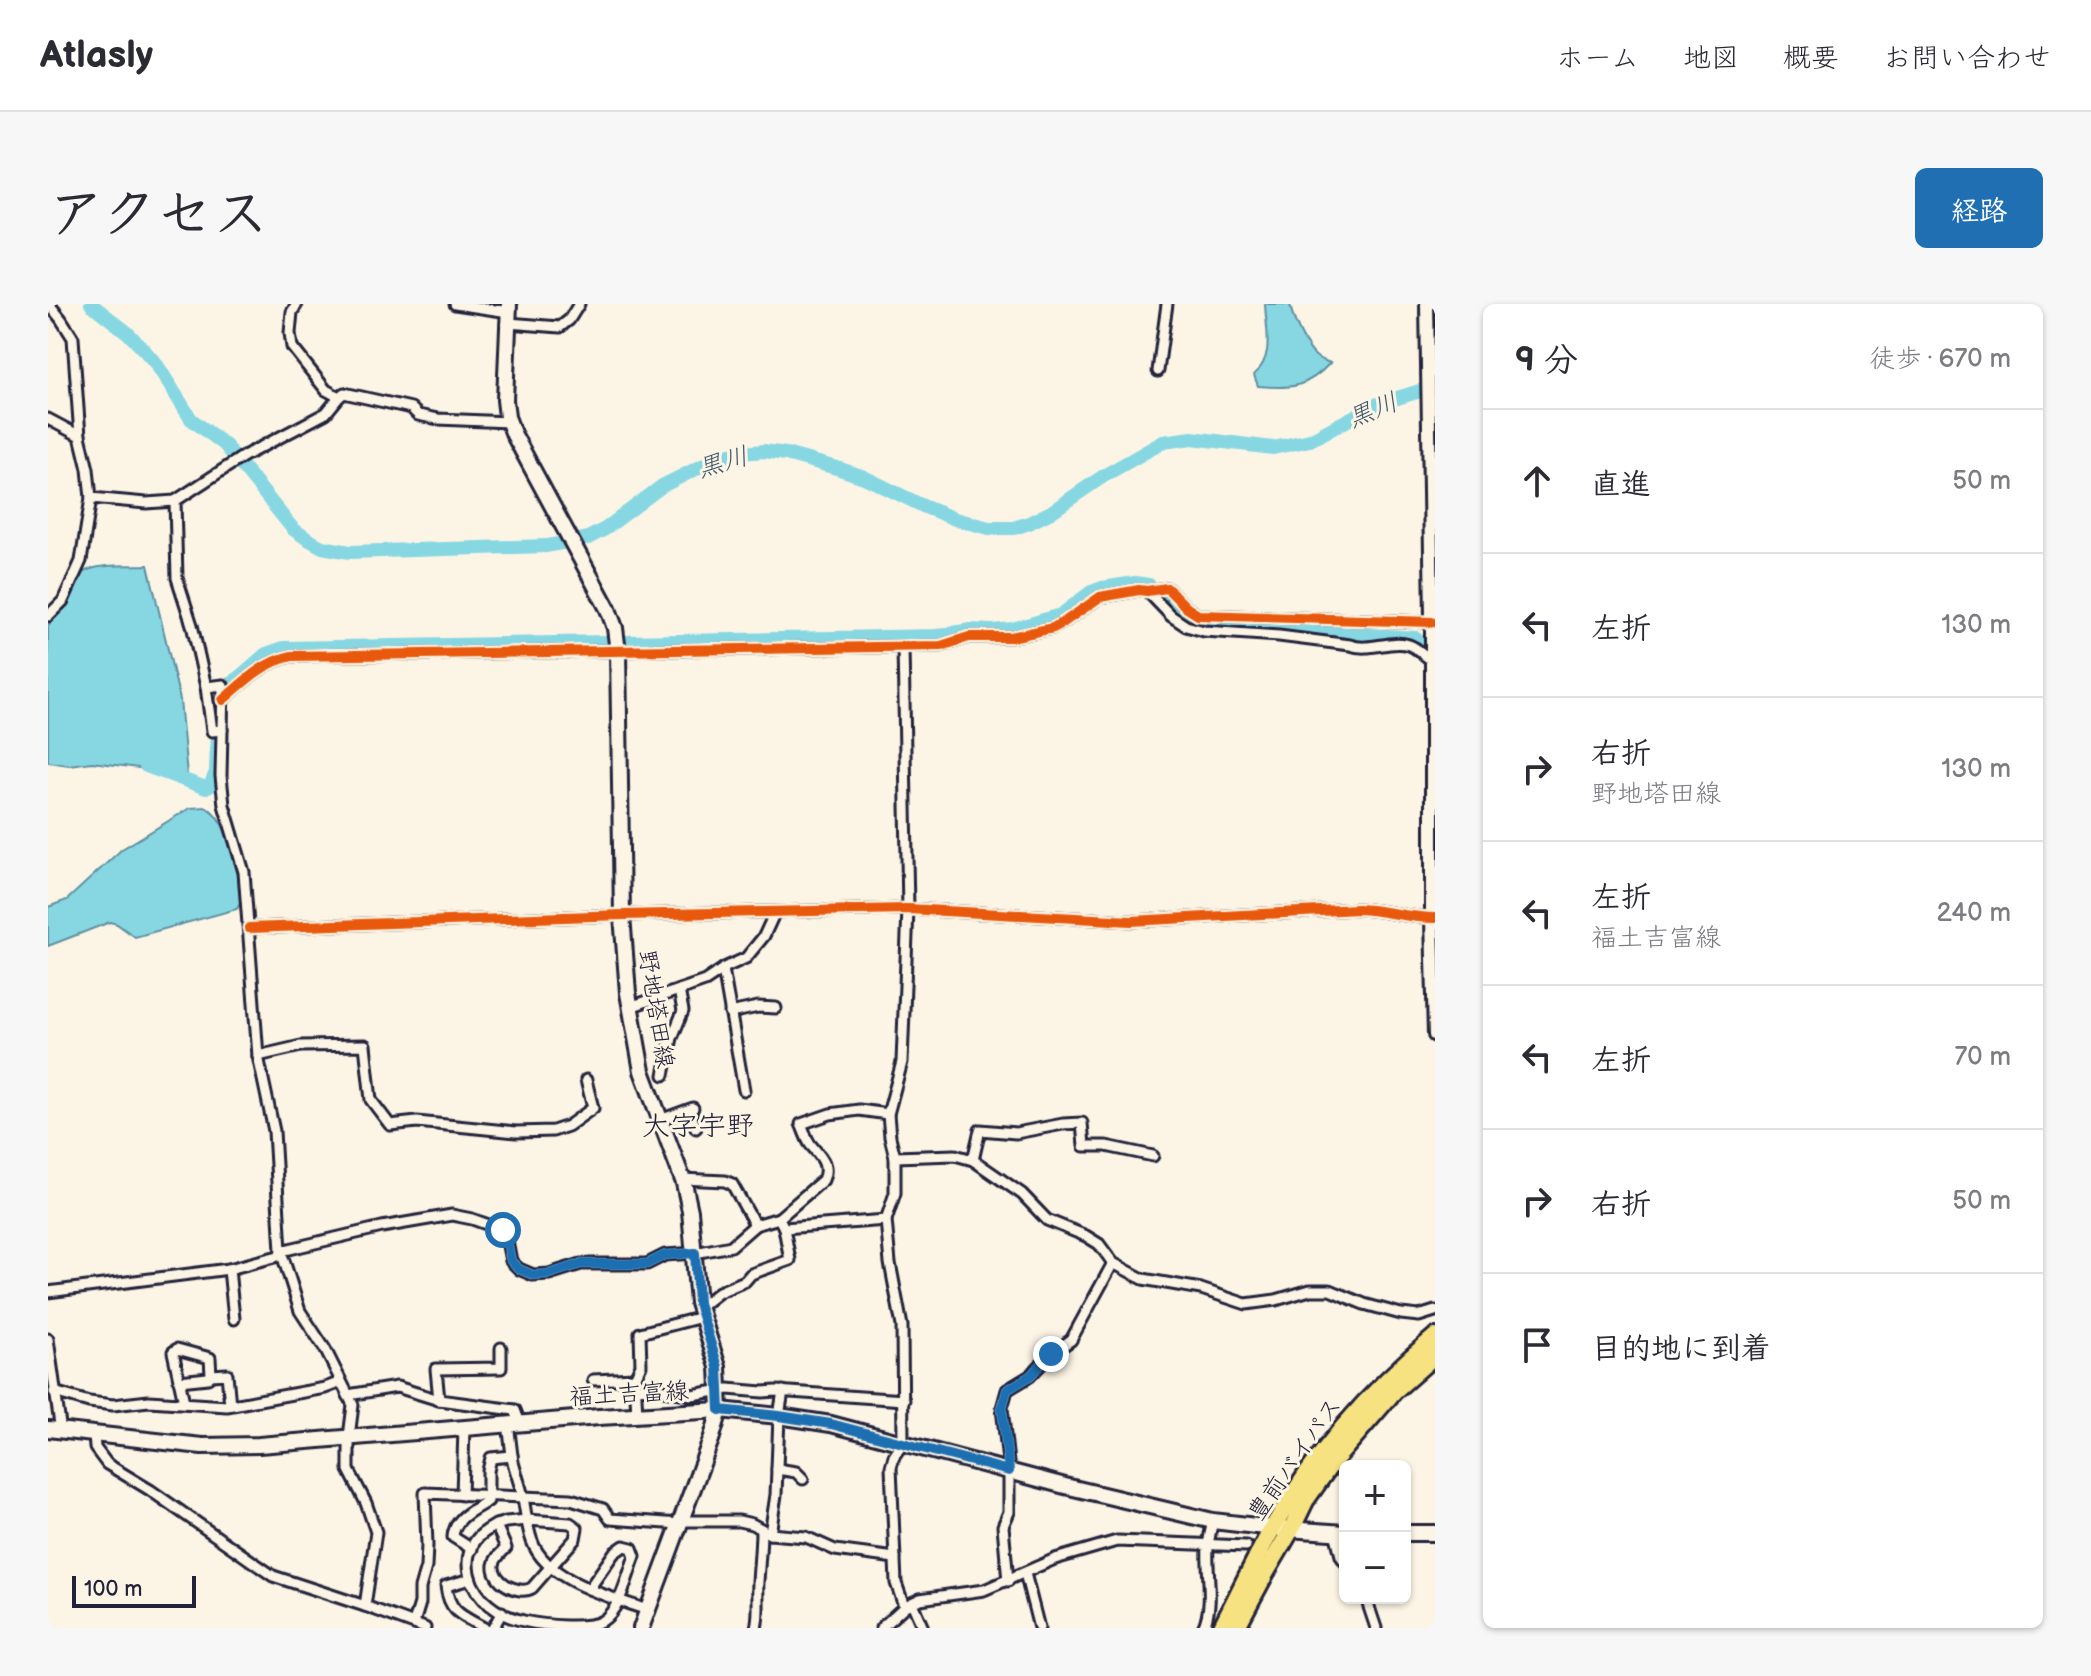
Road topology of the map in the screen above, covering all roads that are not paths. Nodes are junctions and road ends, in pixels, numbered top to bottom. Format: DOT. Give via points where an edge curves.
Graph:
graph roads {
  1 [pos="49,304"];
  2 [pos="297,304"];
  3 [pos="455,304"];
  4 [pos="579,304"];
  5 [pos="1167,304"];
  6 [pos="1427,304"];
  7 [pos="509,313"];
  8 [pos="1431,352"];
  9 [pos="1158,371"];
  10 [pos="339,397"];
  11 [pos="48,419"];
  12 [pos="509,422"];
  13 [pos="80,436"];
  14 [pos="91,498"];
  15 [pos="175,501"];
  16 [pos="1149,591"];
  17 [pos="48,616"];
  18 [pos="1433,618"];
  19 [pos="903,647"];
  20 [pos="618,652"];
  21 [pos="1431,656"];
  22 [pos="206,687"];
  23 [pos="223,700"];
  24 [pos="222,730"];
  25 [pos="908,909"];
  26 [pos="775,912"];
  27 [pos="622,915"];
  28 [pos="1433,918"];
  29 [pos="249,928"];
  30 [pos="723,969"];
  31 [pos="679,990"];
  32 [pos="630,1007"];
  33 [pos="776,1008"];
  34 [pos="730,1013"];
  35 [pos="1435,1035"];
  36 [pos="258,1056"];
  37 [pos="664,1075"];
  38 [pos="586,1080"];
  39 [pos="744,1090"];
  40 [pos="888,1114"];
  41 [pos="660,1120"];
  42 [pos="696,1128"];
  43 [pos="1153,1156"];
  44 [pos="895,1157"];
  45 [pos="973,1160"];
  46 [pos="682,1179"];
  47 [pos="886,1220"];
  48 [pos="782,1223"];
  49 [pos="755,1225"];
  50 [pos="282,1253"];
  51 [pos="695,1253"];
  52 [pos="1113,1263"];
  53 [pos="229,1269"];
  54 [pos="48,1292"];
  55 [pos="1435,1311"];
  56 [pos="701,1312"];
  57 [pos="234,1319"];
  58 [pos="1435,1337"];
  59 [pos="48,1339"];
  60 [pos="501,1348"];
  61 [pos="1435,1355"];
  62 [pos="211,1375"];
  63 [pos="593,1380"];
  64 [pos="179,1381"];
  65 [pos="341,1382"];
  66 [pos="635,1383"];
  67 [pos="720,1390"];
  68 [pos="783,1391"];
  69 [pos="54,1392"];
  70 [pos="348,1395"];
  71 [pos="439,1400"];
  72 [pos="904,1400"];
  73 [pos="184,1402"];
  74 [pos="230,1405"];
  75 [pos="720,1410"];
  76 [pos="637,1415"];
  77 [pos="779,1416"];
  78 [pos="514,1424"];
  79 [pos="464,1428"];
  80 [pos="54,1431"];
  81 [pos="94,1435"];
  82 [pos="349,1437"];
  83 [pos="903,1443"];
  84 [pos="512,1456"];
  85 [pos="777,1469"];
  86 [pos="1009,1471"];
  87 [pos="803,1479"];
  88 [pos="462,1495"];
  89 [pos="489,1495"];
  90 [pos="523,1497"];
  91 [pos="527,1520"];
  92 [pos="1213,1521"];
  93 [pos="681,1522"];
  94 [pos="496,1525"];
  95 [pos="1273,1528"];
  96 [pos="1292,1528"];
  97 [pos="766,1532"];
  98 [pos="1339,1532"];
  99 [pos="1411,1533"];
  100 [pos="1435,1533"];
  101 [pos="1208,1544"];
  102 [pos="1246,1546"];
  103 [pos="472,1549"];
  104 [pos="895,1558"];
  105 [pos="551,1567"];
  106 [pos="1025,1573"];
  107 [pos="470,1579"];
  108 [pos="1008,1581"];
  109 [pos="589,1589"];
  110 [pos="618,1600"];
  111 [pos="908,1603"];
  112 [pos="1368,1604"];
  113 [pos="365,1606"];
  114 [pos="647,1610"];
  115 [pos="502,1612"];
  116 [pos="414,1623"];
  117 [pos="541,1627"];
  118 [pos="581,1627"];
  119 [pos="425,1628"];
  120 [pos="484,1628"];
  121 [pos="493,1628"];
  122 [pos="641,1628"];
  123 [pos="756,1628"];
  124 [pos="881,1628"];
  125 [pos="923,1628"];
  126 [pos="1039,1628"];
  127 [pos="1203,1628"];
  128 [pos="1221,1628"];
  129 [pos="1236,1628"];
  130 [pos="1376,1628"];
  1 -- 13 [label="street" via="73,338"];
  2 -- 10 [label="street" via="292,312 292,347 326,390"];
  3 -- 7 [label="street"];
  4 -- 7 [label="street" via="560,327"];
  5 -- 9 [label="street"];
  6 -- 8 [label="street"];
  7 -- 12 [label="main road, 野地塔田線"];
  8 -- 18 [label="street"];
  10 -- 12 [label="street" via="344,393 438,419"];
  10 -- 15 [label="street" via="326,413 244,456"];
  11 -- 13 [label="street"];
  12 -- 20 [label="main road, 野地塔田線" via="608,609"];
  13 -- 14 [label="street"];
  14 -- 15 [label="street"];
  14 -- 17 [label="street" via="81,561 63,601"];
  15 -- 22 [label="street" via="177,578"];
  16 -- 18 [label="street" via="1167,588 1198,615"];
  16 -- 19 [label="street" via="1100,597 1053,628"];
  16 -- 21 [label="street" via="1171,616 1204,631 1361,648 1411,645"];
  18 -- 21 [label="street"];
  19 -- 20 [label="street"];
  19 -- 25 [label="street"];
  20 -- 23 [label="street" via="292,656 260,668"];
  20 -- 27 [label="main road, 野地塔田線"];
  21 -- 28 [label="street"];
  22 -- 23 [label="street" via="223,685"];
  22 -- 24 [label="street" via="212,731"];
  23 -- 24 [label="street"];
  24 -- 29 [label="street" via="224,805 244,872"];
  25 -- 26 [label="street"];
  25 -- 28 [label="street" via="1131,921 1358,909"];
  25 -- 40 [label="street" via="902,1062"];
  26 -- 27 [label="street"];
  26 -- 30 [label="street" via="746,958"];
  27 -- 29 [label="street"];
  27 -- 32 [label="main road, 野地塔田線"];
  28 -- 35 [label="street"];
  29 -- 36 [label="street"];
  30 -- 31 [label="street"];
  30 -- 34 [label="street"];
  31 -- 32 [label="street"];
  31 -- 37 [label="street" via="683,1011"];
  32 -- 41 [label="main road, 野地塔田線" via="642,1071"];
  33 -- 34 [label="street"];
  34 -- 39 [label="street"];
  36 -- 38 [label="street" via="301,1046 365,1045 371,1100 390,1125 553,1131 593,1108"];
  36 -- 50 [label="street" via="274,1131"];
  40 -- 44 [label="street"];
  40 -- 48 [label="street" via="859,1110 801,1124 825,1174"];
  41 -- 42 [label="street" via="691,1109"];
  41 -- 46 [label="main road, 野地塔田線"];
  43 -- 45 [label="street" via="1084,1146 1082,1123 1016,1133 980,1130"];
  44 -- 45 [label="street" via="955,1155"];
  44 -- 47 [label="street" via="895,1193"];
  45 -- 52 [label="street" via="1022,1194 1047,1220 1099,1244"];
  46 -- 49 [label="street" via="732,1184"];
  46 -- 51 [label="main road, 野地塔田線"];
  47 -- 48 [label="street"];
  47 -- 72 [label="street" via="902,1326"];
  48 -- 49 [label="street"];
  48 -- 56 [label="street" via="790,1260 719,1292"];
  49 -- 51 [label="street" via="731,1246"];
  50 -- 51 [label="street" via="452,1215 503,1230 511,1261 533,1275 581,1264 647,1264 665,1255"];
  50 -- 53 [label="street"];
  50 -- 65 [label="street" via="300,1311"];
  51 -- 56 [label="main road, 野地塔田線"];
  52 -- 55 [label="street" via="1143,1279 1246,1304 1330,1290 1401,1314"];
  52 -- 86 [label="street" via="1071,1340 1007,1390 1002,1408"];
  53 -- 54 [label="street"];
  53 -- 57 [label="street"];
  56 -- 66 [label="street" via="640,1333 641,1365"];
  56 -- 67 [label="main road, 野地塔田線"];
  58 -- 95 [label="highway, 豊前バイパス" via="1347,1422"];
  59 -- 69 [label="street"];
  60 -- 71 [label="street" via="501,1368 436,1369"];
  61 -- 96 [label="highway, 豊前バイパス" via="1394,1391 1340,1453"];
  62 -- 64 [label="street"];
  62 -- 64 [label="street" via="210,1358 177,1349 173,1352"];
  62 -- 74 [label="street" via="227,1374"];
  63 -- 66 [label="street"];
  64 -- 73 [label="street"];
  65 -- 70 [label="street"];
  65 -- 74 [label="street"];
  66 -- 67 [label="street" via="692,1395"];
  66 -- 76 [label="street"];
  67 -- 68 [label="street"];
  67 -- 75 [label="main road, 野地塔田線"];
  68 -- 72 [label="street"];
  68 -- 77 [label="street"];
  69 -- 73 [label="street" via="113,1405"];
  69 -- 80 [label="street"];
  70 -- 71 [label="street" via="397,1387"];
  70 -- 82 [label="street" via="353,1405"];
  71 -- 78 [label="street" via="515,1410"];
  72 -- 83 [label="street"];
  73 -- 74 [label="street"];
  75 -- 76 [label="main road, 福土吉富線"];
  75 -- 77 [label="main road, 福土吉富線"];
  75 -- 93 [label="main road, 野地塔田線"];
  76 -- 78 [label="main road, 福土吉富線"];
  77 -- 83 [label="main road, 福土吉富線"];
  77 -- 85 [label="street"];
  78 -- 79 [label="main road, 福土吉富線"];
  78 -- 84 [label="street"];
  79 -- 82 [label="main road, 福土吉富線"];
  79 -- 88 [label="street"];
  80 -- 81 [label="main road, 福土吉富線"];
  81 -- 82 [label="main road, 福土吉富線" via="202,1446"];
  81 -- 113 [label="street" via="95,1448 107,1464 273,1576"];
  82 -- 113 [label="street" via="349,1470 376,1532"];
  83 -- 86 [label="main road, 福土吉富線"];
  83 -- 104 [label="street" via="891,1467"];
  84 -- 89 [label="street" via="491,1458"];
  84 -- 90 [label="street"];
  85 -- 87 [label="street" via="796,1472"];
  85 -- 97 [label="street"];
  86 -- 92 [label="main road, 福土吉富線"];
  86 -- 108 [label="street" via="1009,1512 1003,1526"];
  88 -- 89 [label="street"];
  88 -- 116 [label="street" via="425,1493 426,1567"];
  89 -- 90 [label="street"];
  89 -- 103 [label="street" via="453,1528 453,1537"];
  90 -- 91 [label="street"];
  90 -- 93 [label="street" via="571,1499 603,1509 610,1519"];
  91 -- 94 [label="street"];
  91 -- 105 [label="street" via="532,1544"];
  91 -- 105 [label="street" via="577,1528 575,1539"];
  92 -- 95 [label="main road, 福土吉富線"];
  92 -- 101 [label="street"];
  93 -- 97 [label="street" via="739,1521"];
  93 -- 114 [label="main road, 野地塔田線"];
  94 -- 103 [label="street"];
  94 -- 105 [label="street" via="506,1548 493,1567 503,1583 525,1592"];
  95 -- 96 [label="main road, 福土吉富線"];
  95 -- 128 [label="highway, 豊前バイパス"];
  96 -- 98 [label="main road, 福土吉富線"];
  96 -- 129 [label="highway, 豊前バイパス"];
  97 -- 104 [label="street" via="806,1537 835,1550"];
  97 -- 123 [label="street"];
  99 -- 100 [label="main road"];
  101 -- 102 [label="street"];
  101 -- 106 [label="street" via="1117,1541"];
  101 -- 127 [label="street" via="1209,1606"];
  103 -- 107 [label="street"];
  104 -- 111 [label="street" via="896,1583"];
  105 -- 109 [label="street"];
  106 -- 108 [label="street"];
  106 -- 126 [label="street"];
  107 -- 115 [label="street" via="490,1606"];
  107 -- 120 [label="street" via="446,1586 447,1599 460,1615"];
  108 -- 111 [label="street"];
  109 -- 110 [label="street"];
  109 -- 110 [label="street" via="614,1553 624,1546 632,1548 635,1556"];
  110 -- 114 [label="street"];
  110 -- 118 [label="street" via="602,1621"];
  111 -- 124 [label="street"];
  111 -- 125 [label="street"];
  112 -- 130 [label="street"];
  113 -- 116 [label="street"];
  114 -- 122 [label="main road, 野地塔田線"];
  115 -- 117 [label="street"];
  115 -- 121 [label="street"];
  116 -- 119 [label="street"];
  117 -- 118 [label="street"];
}
